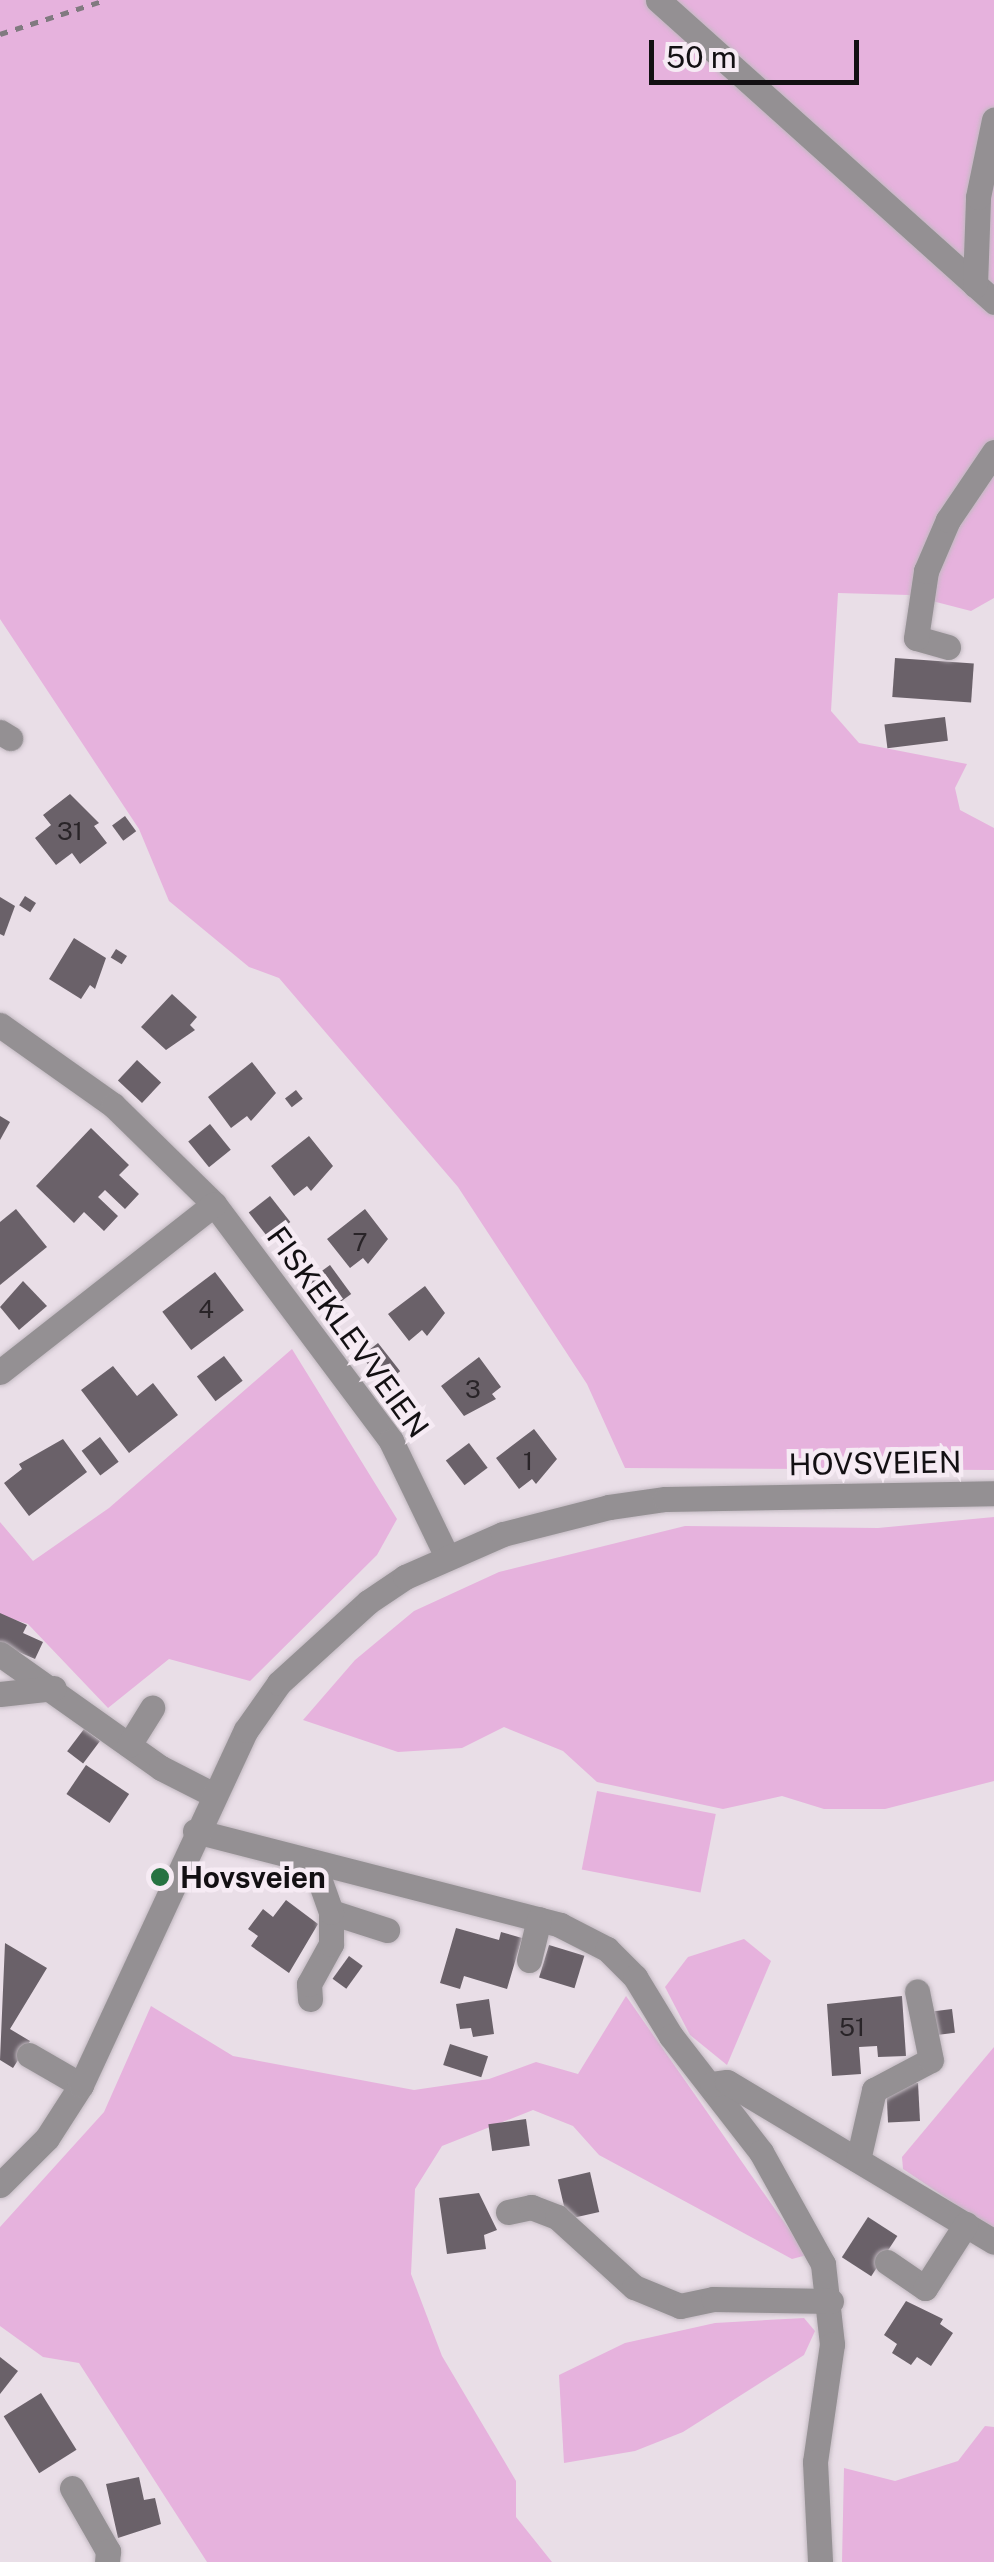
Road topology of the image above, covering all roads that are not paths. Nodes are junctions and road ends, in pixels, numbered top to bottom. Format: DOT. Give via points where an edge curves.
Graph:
graph roads {
  1 [pos="658,0"];
  2 [pos="994,120"];
  3 [pos="984,294"];
  4 [pos="994,452"];
  5 [pos="948,647"];
  6 [pos="0,1026"];
  7 [pos="214,1204"];
  8 [pos="0,1372"];
  9 [pos="994,1493"];
  10 [pos="446,1557"];
  11 [pos="0,1654"];
  12 [pos="54,1688"];
  13 [pos="0,1694"];
  14 [pos="152,1708"];
  15 [pos="129,1745"];
  16 [pos="212,1794"];
  17 [pos="195,1831"];
  18 [pos="315,1867"];
  19 [pos="330,1912"];
  20 [pos="538,1919"];
  21 [pos="388,1930"];
  22 [pos="529,1960"];
  23 [pos="917,1991"];
  24 [pos="310,1999"];
  25 [pos="28,2055"];
  26 [pos="712,2084"];
  27 [pos="81,2085"];
  28 [pos="778,2113"];
  29 [pos="754,2143"];
  30 [pos="858,2160"];
  31 [pos="0,2185"];
  32 [pos="508,2212"];
  33 [pos="966,2224"];
  34 [pos="994,2242"];
  35 [pos="887,2262"];
  36 [pos="831,2300"];
  37 [pos="72,2488"];
  38 [pos="107,2562"];
  39 [pos="820,2562"];
  1 -- 3 [label="street"];
  2 -- 3 [label="street" via="978,197"];
  4 -- 5 [label="street" via="948,520 926,572 916,638"];
  6 -- 7 [label="street, FISKEKLEVVEIEN" via="113,1104"];
  7 -- 8 [label="street"];
  7 -- 10 [label="street, FISKEKLEVVEIEN" via="391,1442"];
  9 -- 10 [label="street, HOVSVEIEN" via="665,1499 548,1519"];
  10 -- 16 [label="street, HOVSVEIEN" via="368,1602 279,1683"];
  11 -- 12 [label="street"];
  12 -- 13 [label="street"];
  12 -- 15 [label="street"];
  14 -- 15 [label="street"];
  15 -- 16 [label="street"];
  16 -- 17 [label="street, HOVSVEIEN"];
  17 -- 18 [label="street"];
  17 -- 27 [label="street, HOVSVEIEN"];
  18 -- 19 [label="street"];
  18 -- 20 [label="street"];
  19 -- 21 [label="street"];
  19 -- 24 [label="street" via="331,1944 309,1984"];
  20 -- 22 [label="street"];
  20 -- 26 [label="street" via="577,1932 619,1959"];
  23 -- 30 [label="street" via="931,2060 874,2090"];
  25 -- 27 [label="street"];
  26 -- 28 [label="street" via="726,2082"];
  26 -- 29 [label="street"];
  27 -- 31 [label="street, HOVSVEIEN" via="47,2138"];
  28 -- 29 [label="street"];
  28 -- 30 [label="street"];
  29 -- 36 [label="street" via="823,2264"];
  30 -- 33 [label="street"];
  32 -- 36 [label="street" via="531,2206 557,2217 634,2287 680,2306 713,2299"];
  33 -- 34 [label="street"];
  33 -- 35 [label="street" via="925,2288"];
  36 -- 39 [label="street" via="832,2344 815,2462"];
  37 -- 38 [label="street" via="108,2550"];
}
